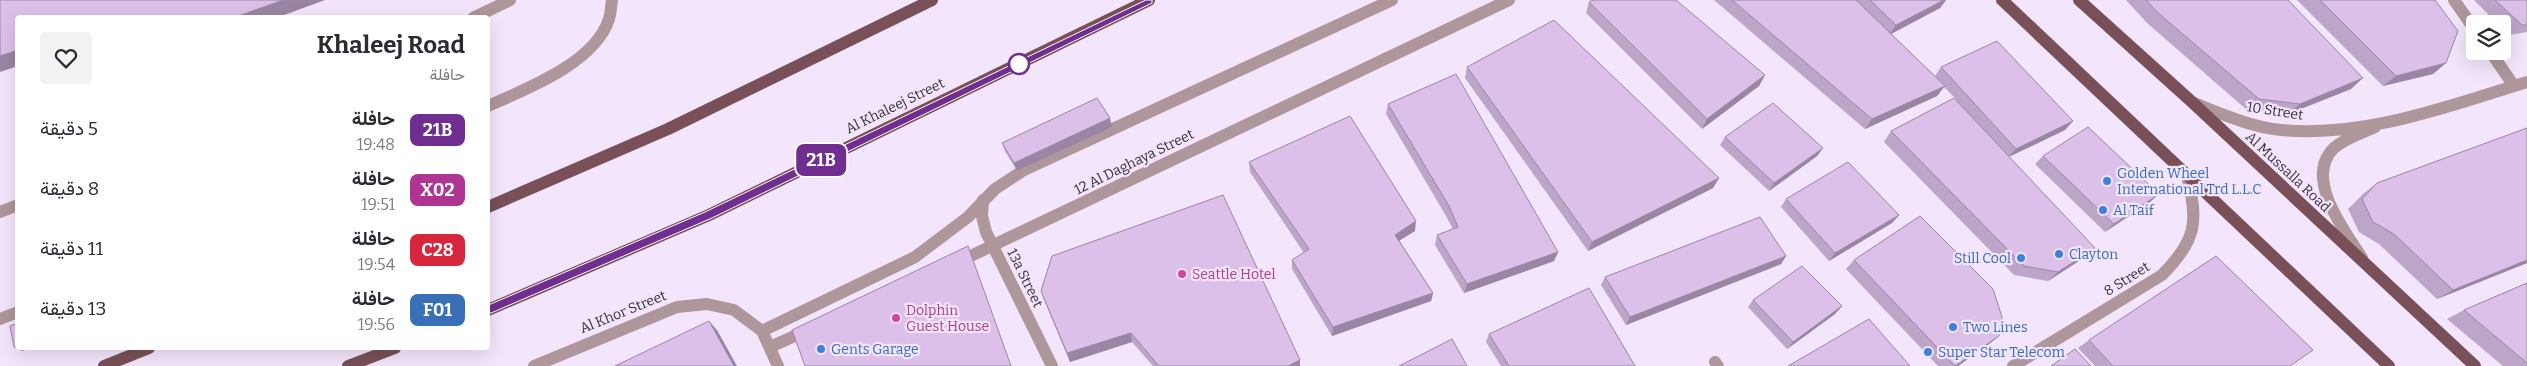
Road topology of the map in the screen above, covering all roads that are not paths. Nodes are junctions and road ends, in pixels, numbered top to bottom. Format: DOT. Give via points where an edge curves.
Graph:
graph roads {
  1 [pos="510,0"];
  2 [pos="612,0"];
  3 [pos="932,0"];
  4 [pos="1149,0"];
  5 [pos="1392,0"];
  6 [pos="1509,0"];
  7 [pos="2002,0"];
  8 [pos="2079,0"];
  9 [pos="2454,0"];
  10 [pos="479,15"];
  11 [pos="2466,17"];
  12 [pos="2496,60"];
  13 [pos="2527,82"];
  14 [pos="2514,86"];
  15 [pos="2192,102"];
  16 [pos="490,105"];
  17 [pos="2387,122"];
  18 [pos="2187,176"];
  19 [pos="983,200"];
  20 [pos="15,206"];
  21 [pos="490,206"];
  22 [pos="0,212"];
  23 [pos="993,246"];
  24 [pos="2368,268"];
  25 [pos="942,269"];
  26 [pos="490,309"];
  27 [pos="15,313"];
  28 [pos="0,319"];
  29 [pos="822,323"];
  30 [pos="762,331"];
  31 [pos="770,347"];
  32 [pos="144,350"];
  33 [pos="390,350"];
  34 [pos="369,358"];
  35 [pos="104,366"];
  36 [pos="348,366"];
  37 [pos="354,366"];
  38 [pos="534,366"];
  39 [pos="778,366"];
  40 [pos="1052,366"];
  41 [pos="2013,366"];
  42 [pos="2389,366"];
  43 [pos="2475,366"];
  1 -- 10 [label="street"];
  2 -- 16 [label="street" via="612,8 600,35 577,60 556,74"];
  3 -- 21 [label="main road" via="668,129"];
  4 -- 26 [label="main road, Al Khaleej Street" via="709,215"];
  5 -- 19 [label="street" via="1024,170"];
  6 -- 23 [label="street, 12 Al Daghaya Street"];
  7 -- 18 [label="main road"];
  8 -- 15 [label="main road, Al Mussalla Road"];
  9 -- 11 [label="street"];
  12 -- 14 [label="street"];
  13 -- 14 [label="street, 10 Street"];
  14 -- 17 [label="street, 10 Street"];
  15 -- 17 [label="street, 10 Street" via="2235,120 2283,130 2329,130"];
  15 -- 24 [label="main road, Al Mussalla Road"];
  17 -- 24 [label="street, 10 Street" via="2333,149 2325,160 2322,174 2331,206"];
  18 -- 41 [label="street, 8 Street" via="2195,204 2194,232 2182,256 2162,275"];
  18 -- 42 [label="main road"];
  19 -- 23 [label="street, 13a Street" via="982,216"];
  19 -- 30 [label="street" via="968,217 915,257"];
  20 -- 22 [label="street"];
  23 -- 25 [label="street, 12 Al Daghaya Street"];
  23 -- 40 [label="street, 13a Street"];
  24 -- 43 [label="main road, Al Mussalla Road"];
  27 -- 28 [label="street"];
  29 -- 31 [label="street"];
  30 -- 31 [label="street, Al Khor Street"];
  30 -- 38 [label="street, Al Khor Street" via="734,310 707,304 677,307"];
  31 -- 39 [label="street, Al Khor Street"];
  32 -- 35 [label="main road"];
  33 -- 34 [label="main road"];
  34 -- 36 [label="main road"];
  34 -- 37 [label="main road"];
}
